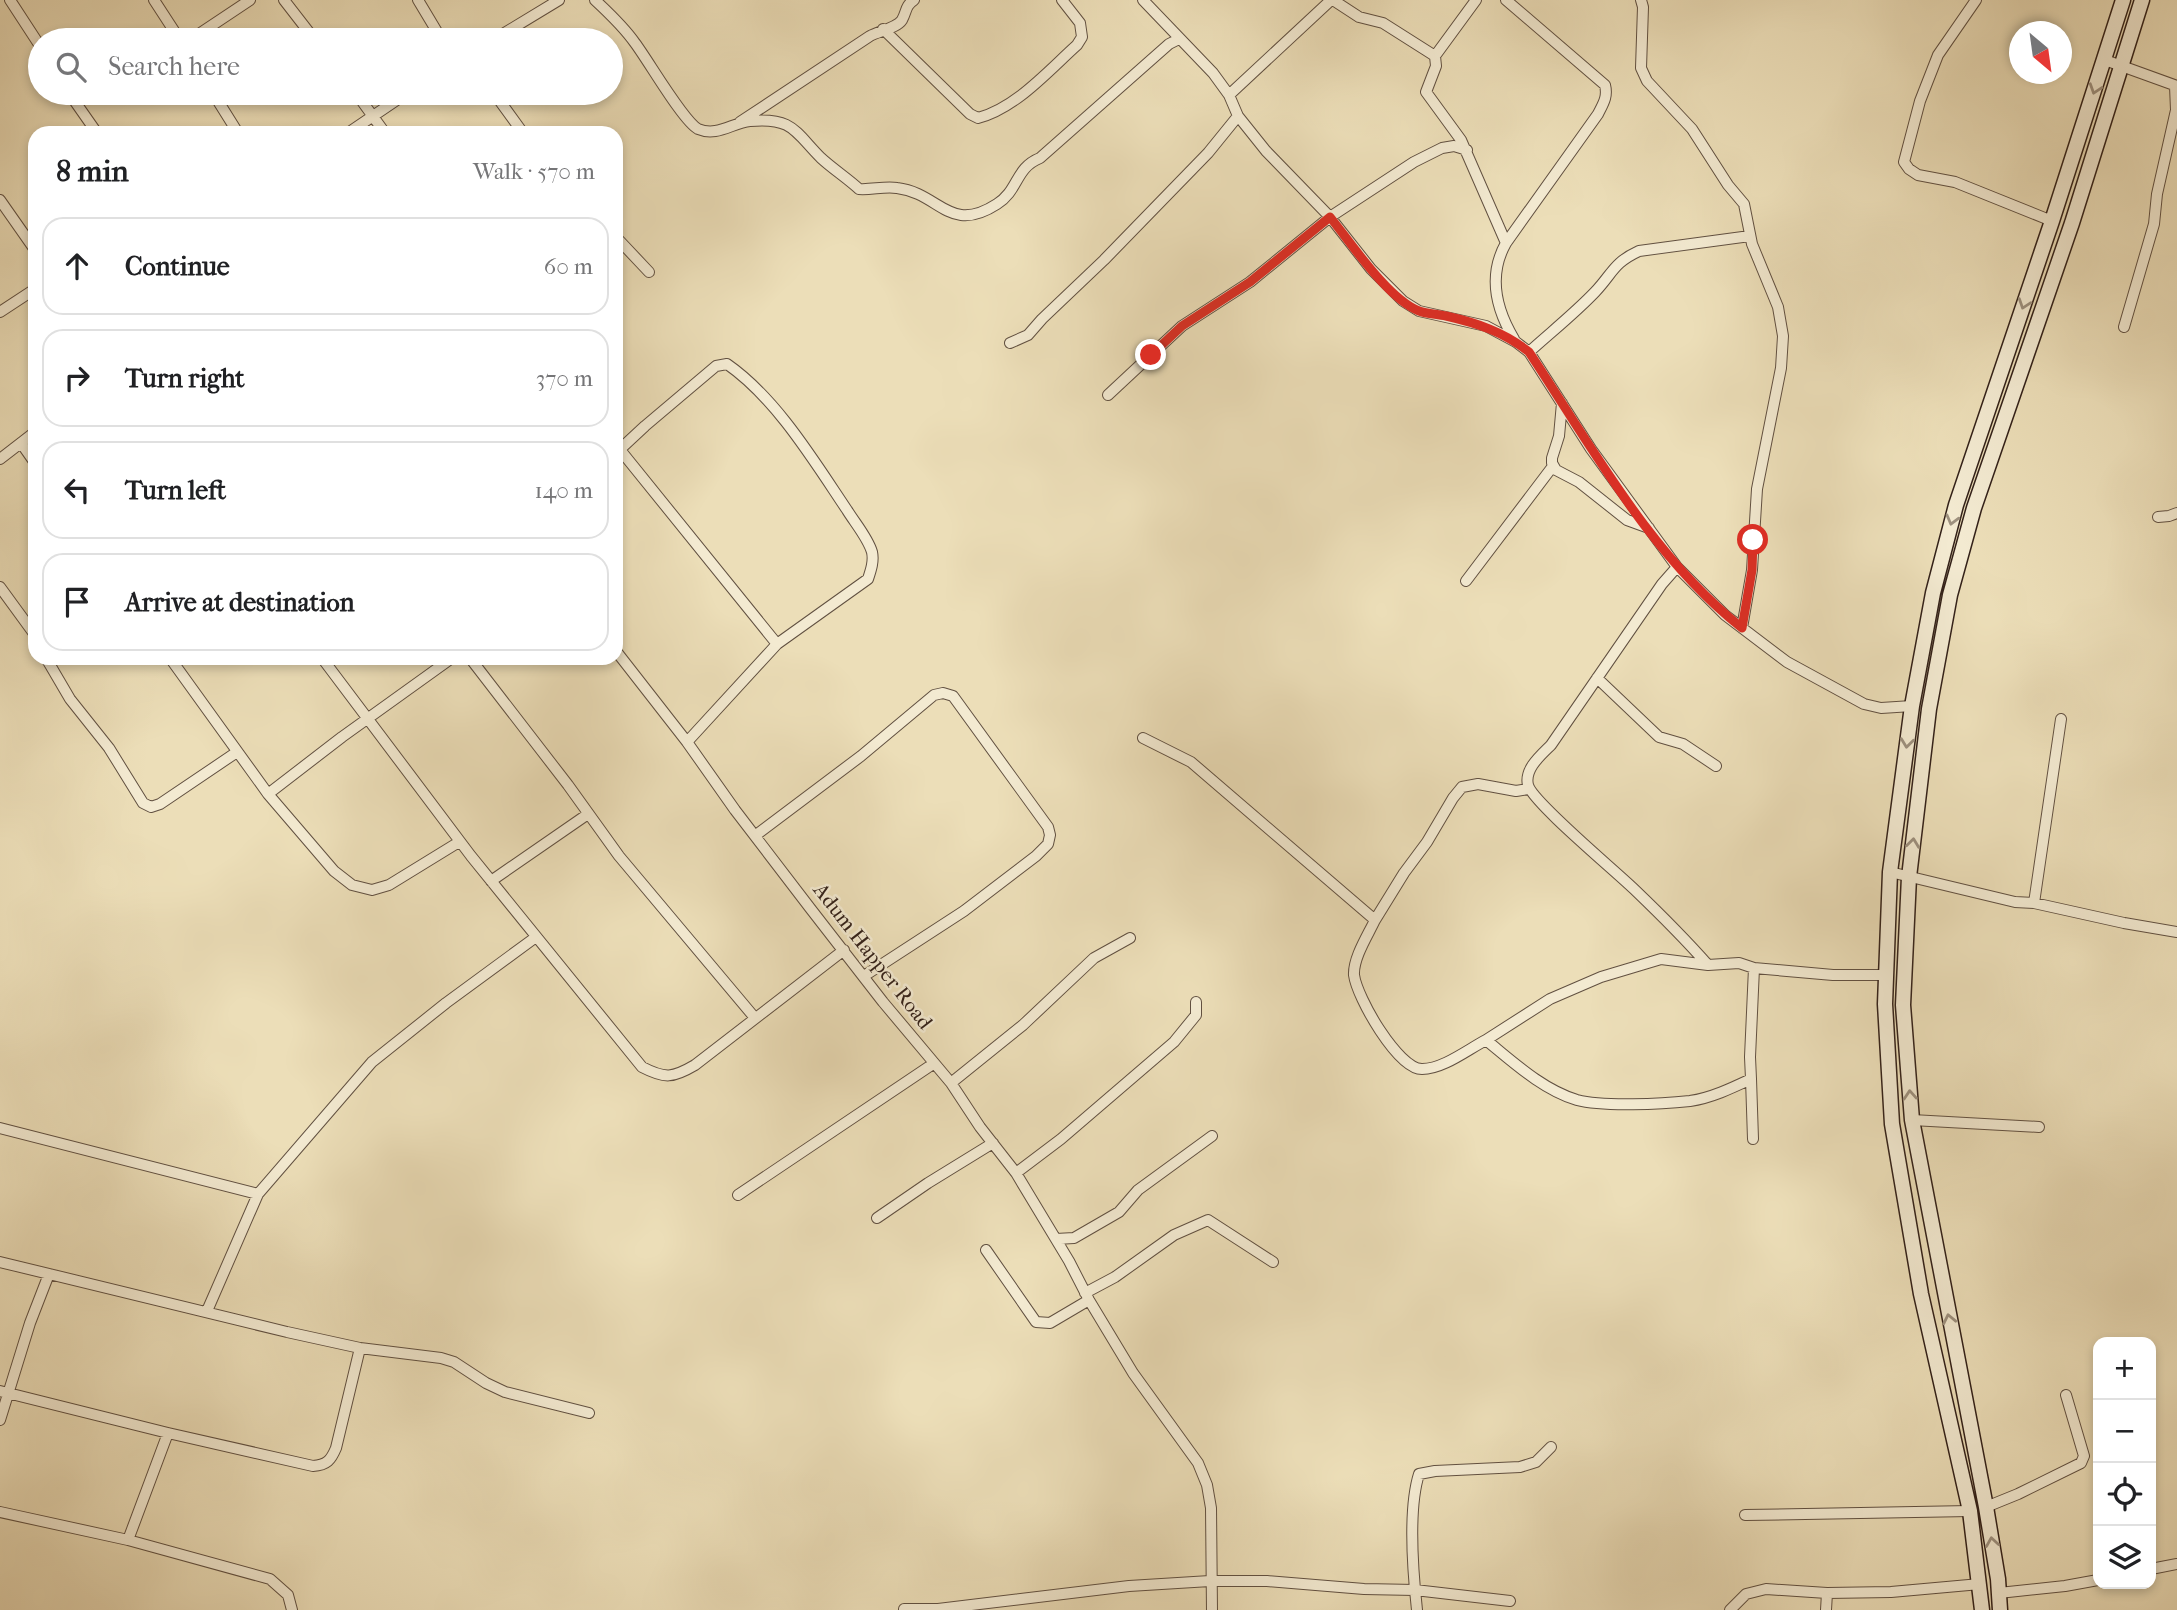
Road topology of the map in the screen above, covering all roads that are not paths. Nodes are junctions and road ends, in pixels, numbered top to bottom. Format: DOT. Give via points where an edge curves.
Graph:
graph roads {
  1 [pos="10,0"];
  2 [pos="154,0"];
  3 [pos="250,0"];
  4 [pos="284,0"];
  5 [pos="418,0"];
  6 [pos="559,0"];
  7 [pos="595,0"];
  8 [pos="914,0"];
  9 [pos="1062,0"];
  10 [pos="1143,0"];
  11 [pos="1332,0"];
  12 [pos="1476,0"];
  13 [pos="1507,0"];
  14 [pos="1642,0"];
  15 [pos="1976,0"];
  16 [pos="2123,0"];
  17 [pos="2143,0"];
  18 [pos="28,28"];
  19 [pos="172,28"];
  20 [pos="208,28"];
  21 [pos="306,28"];
  22 [pos="435,28"];
  23 [pos="513,28"];
  24 [pos="622,28"];
  25 [pos="623,29"];
  26 [pos="883,29"];
  27 [pos="1179,39"];
  28 [pos="1435,56"];
  29 [pos="2105,60"];
  30 [pos="2123,67"];
  31 [pos="2176,86"];
  32 [pos="1229,95"];
  33 [pos="77,105"];
  34 [pos="220,105"];
  35 [pos="366,105"];
  36 [pos="389,105"];
  37 [pos="503,105"];
  38 [pos="374,115"];
  39 [pos="1238,116"];
  40 [pos="737,124"];
  41 [pos="92,126"];
  42 [pos="234,126"];
  43 [pos="358,126"];
  44 [pos="381,126"];
  45 [pos="518,126"];
  46 [pos="1466,150"];
  47 [pos="0,200"];
  48 [pos="1330,217"];
  49 [pos="2052,221"];
  50 [pos="1750,236"];
  51 [pos="28,240"];
  52 [pos="1506,243"];
  53 [pos="623,244"];
  54 [pos="649,272"];
  55 [pos="28,294"];
  56 [pos="0,312"];
  57 [pos="2124,327"];
  58 [pos="1516,342"];
  59 [pos="1010,343"];
  60 [pos="1529,352"];
  61 [pos="1108,395"];
  62 [pos="1563,403"];
  63 [pos="28,438"];
  64 [pos="21,443"];
  65 [pos="623,444"];
  66 [pos="28,453"];
  67 [pos="623,456"];
  68 [pos="0,458"];
  69 [pos="1553,466"];
  70 [pos="2177,513"];
  71 [pos="2158,516"];
  72 [pos="1648,528"];
  73 [pos="1677,567"];
  74 [pos="1466,580"];
  75 [pos="0,587"];
  76 [pos="28,625"];
  77 [pos="1742,628"];
  78 [pos="777,645"];
  79 [pos="623,660"];
  80 [pos="51,665"];
  81 [pos="175,665"];
  82 [pos="327,665"];
  83 [pos="442,665"];
  84 [pos="475,665"];
  85 [pos="1597,678"];
  86 [pos="1912,706"];
  87 [pos="367,719"];
  88 [pos="2061,719"];
  89 [pos="1143,738"];
  90 [pos="687,742"];
  91 [pos="237,752"];
  92 [pos="1716,766"];
  93 [pos="1528,789"];
  94 [pos="268,794"];
  95 [pos="588,814"];
  96 [pos="756,835"];
  97 [pos="459,842"];
  98 [pos="1890,872"];
  99 [pos="1909,877"];
  100 [pos="491,881"];
  101 [pos="2034,902"];
  102 [pos="1375,920"];
  103 [pos="2177,932"];
  104 [pos="536,937"];
  105 [pos="1130,938"];
  106 [pos="844,950"];
  107 [pos="1708,965"];
  108 [pos="1754,968"];
  109 [pos="1885,975"];
  110 [pos="864,976"];
  111 [pos="1196,1002"];
  112 [pos="755,1018"];
  113 [pos="1486,1041"];
  114 [pos="933,1064"];
  115 [pos="1751,1079"];
  116 [pos="951,1083"];
  117 [pos="1912,1120"];
  118 [pos="2039,1127"];
  119 [pos="0,1128"];
  120 [pos="1212,1136"];
  121 [pos="1753,1139"];
  122 [pos="993,1143"];
  123 [pos="1016,1173"];
  124 [pos="258,1194"];
  125 [pos="738,1195"];
  126 [pos="877,1219"];
  127 [pos="1056,1239"];
  128 [pos="986,1250"];
  129 [pos="0,1262"];
  130 [pos="1273,1262"];
  131 [pos="49,1274"];
  132 [pos="1943,1289"];
  133 [pos="1921,1294"];
  134 [pos="1087,1297"];
  135 [pos="208,1311"];
  136 [pos="360,1348"];
  137 [pos="4,1391"];
  138 [pos="2066,1395"];
  139 [pos="589,1413"];
  140 [pos="0,1420"];
  141 [pos="168,1433"];
  142 [pos="1551,1447"];
  143 [pos="1986,1507"];
  144 [pos="1970,1511"];
  145 [pos="0,1512"];
  146 [pos="1745,1515"];
  147 [pos="128,1540"];
  148 [pos="2177,1564"];
  149 [pos="2156,1568"];
  150 [pos="1210,1581"];
  151 [pos="2093,1581"];
  152 [pos="1980,1584"];
  153 [pos="1415,1590"];
  154 [pos="1827,1593"];
  155 [pos="1999,1593"];
  156 [pos="1510,1601"];
  157 [pos="1004,1605"];
  158 [pos="904,1609"];
  159 [pos="292,1610"];
  160 [pos="1212,1610"];
  161 [pos="1417,1610"];
  162 [pos="1730,1610"];
  163 [pos="1826,1610"];
  164 [pos="1982,1610"];
  165 [pos="2000,1610"];
  1 -- 18 [label="street"];
  2 -- 19 [label="street"];
  3 -- 20 [label="street"];
  4 -- 21 [label="street"];
  5 -- 22 [label="street"];
  6 -- 23 [label="street"];
  7 -- 24 [label="street"];
  8 -- 26 [label="street" via="906,5 902,20"];
  9 -- 26 [label="street" via="1080,23 1082,37 1077,45 1026,90 978,118"];
  10 -- 27 [label="street"];
  11 -- 28 [label="street" via="1359,17 1383,23"];
  11 -- 32 [label="street"];
  12 -- 28 [label="street"];
  13 -- 52 [label="street" via="1605,85 1606,99"];
  14 -- 50 [label="street" via="1641,68 1647,81 1692,129 1744,204"];
  15 -- 49 [label="street" via="1938,55 1904,162 1918,176 1955,182"];
  16 -- 29 [label="street"];
  17 -- 30 [label="street"];
  25 -- 40 [label="street" via="695,128 723,130"];
  26 -- 40 [label="street"];
  27 -- 32 [label="street"];
  27 -- 40 [label="street" via="1026,166 1007,198 968,216 954,216 923,195 896,188 859,189 789,125 770,121"];
  28 -- 46 [label="street" via="1426,92"];
  29 -- 30 [label="street"];
  29 -- 49 [label="street, one-way"];
  30 -- 31 [label="street"];
  99 -- 30 [label="street, one-way" via="1929,709 1950,595 1974,508"];
  31 -- 57 [label="street" via="2176,110 2154,224"];
  32 -- 39 [label="street"];
  33 -- 41 [label="street"];
  34 -- 42 [label="street"];
  35 -- 38 [label="street"];
  36 -- 38 [label="street"];
  37 -- 45 [label="street"];
  38 -- 43 [label="street"];
  38 -- 44 [label="street"];
  39 -- 48 [label="street"];
  39 -- 59 [label="street" via="1104,260 1028,335"];
  46 -- 48 [label="street" via="1441,148"];
  46 -- 52 [label="street"];
  47 -- 51 [label="street"];
  48 -- 58 [label="street" via="1403,301 1419,311 1486,326"];
  48 -- 61 [label="street" via="1250,282 1182,326"];
  49 -- 86 [label="street, one-way" via="1956,505 1933,593"];
  50 -- 60 [label="street" via="1639,251 1626,257"];
  50 -- 77 [label="street" via="1778,307 1783,336"];
  52 -- 58 [label="street" via="1496,295"];
  53 -- 54 [label="street"];
  55 -- 56 [label="street"];
  58 -- 60 [label="street"];
  60 -- 62 [label="street"];
  62 -- 69 [label="street"];
  62 -- 72 [label="street"];
  63 -- 64 [label="street"];
  64 -- 66 [label="street"];
  64 -- 68 [label="street"];
  65 -- 78 [label="street" via="716,366 727,364 768,401 872,552 867,579"];
  67 -- 78 [label="street"];
  69 -- 72 [label="street" via="1627,520"];
  69 -- 74 [label="street"];
  70 -- 71 [label="street"];
  72 -- 73 [label="street"];
  73 -- 77 [label="street"];
  73 -- 85 [label="street"];
  75 -- 76 [label="street"];
  77 -- 86 [label="street" via="1787,662 1864,704"];
  78 -- 90 [label="street"];
  79 -- 90 [label="street, Adum Happer Road"];
  80 -- 91 [label="street" via="143,803 151,807"];
  81 -- 91 [label="street"];
  82 -- 87 [label="street"];
  83 -- 87 [label="street"];
  84 -- 95 [label="street"];
  85 -- 92 [label="street" via="1660,737 1683,744"];
  85 -- 93 [label="street" via="1530,769"];
  86 -- 98 [label="street, one-way"];
  87 -- 94 [label="street"];
  87 -- 97 [label="street"];
  88 -- 101 [label="street"];
  89 -- 102 [label="street" via="1191,762"];
  90 -- 96 [label="street, Adum Happer Road"];
  91 -- 94 [label="street"];
  93 -- 102 [label="street" via="1462,787"];
  93 -- 107 [label="street"];
  94 -- 97 [label="street" via="334,871 352,885 372,890 389,885"];
  95 -- 100 [label="street"];
  95 -- 112 [label="street"];
  96 -- 106 [label="street, Adum Happer Road"];
  96 -- 110 [label="street" via="934,695 953,696 1048,828 1048,844 997,887"];
  97 -- 100 [label="street"];
  98 -- 99 [label="street"];
  98 -- 109 [label="street"];
  99 -- 101 [label="street" via="2015,902"];
  117 -- 99 [label="street, one-way" via="1903,1005"];
  100 -- 104 [label="street"];
  101 -- 103 [label="street"];
  102 -- 113 [label="street" via="1354,973 1387,1041 1410,1066 1419,1069 1433,1068"];
  104 -- 112 [label="street" via="642,1067 659,1076 678,1075 695,1065"];
  104 -- 124 [label="street" via="372,1062"];
  105 -- 116 [label="street" via="1094,958 1023,1025"];
  106 -- 110 [label="street, Adum Happer Road"];
  106 -- 112 [label="street"];
  107 -- 108 [label="street" via="1739,963"];
  107 -- 113 [label="street" via="1661,959 1601,978 1550,999"];
  108 -- 109 [label="street"];
  108 -- 115 [label="street"];
  109 -- 133 [label="street" via="1892,1124"];
  110 -- 114 [label="street, Adum Happer Road"];
  111 -- 123 [label="street" via="1196,1016 1174,1042"];
  113 -- 115 [label="street" via="1534,1077 1576,1100 1692,1101"];
  114 -- 116 [label="street, Adum Happer Road"];
  114 -- 125 [label="street"];
  115 -- 121 [label="street"];
  116 -- 122 [label="street, Adum Happer Road"];
  117 -- 118 [label="street"];
  117 -- 132 [label="street"];
  119 -- 124 [label="street"];
  120 -- 127 [label="street" via="1138,1190 1119,1212 1074,1238"];
  122 -- 123 [label="street, Adum Happer Road"];
  122 -- 126 [label="street"];
  123 -- 127 [label="street, Adum Happer Road"];
  124 -- 135 [label="street"];
  127 -- 134 [label="street, Adum Happer Road"];
  128 -- 134 [label="street" via="1036,1322 1050,1323"];
  129 -- 131 [label="street"];
  130 -- 134 [label="street" via="1208,1220 1174,1235"];
  131 -- 135 [label="street"];
  131 -- 137 [label="street"];
  132 -- 133 [label="street"];
  143 -- 132 [label="street, one-way"];
  133 -- 144 [label="street"];
  134 -- 150 [label="street, Adum Happer Road" via="1133,1373 1198,1463 1211,1508"];
  135 -- 136 [label="street"];
  136 -- 139 [label="street" via="454,1362 505,1391"];
  136 -- 141 [label="street" via="336,1448 324,1465"];
  137 -- 140 [label="street"];
  137 -- 141 [label="street"];
  138 -- 143 [label="street" via="2084,1456 2081,1463"];
  141 -- 147 [label="street"];
  142 -- 153 [label="street" via="1536,1462 1520,1467 1419,1474 1415,1487"];
  155 -- 143 [label="street, one-way"];
  144 -- 146 [label="street"];
  144 -- 152 [label="street"];
  145 -- 147 [label="street"];
  147 -- 159 [label="street" via="270,1579 288,1595"];
  148 -- 149 [label="street"];
  150 -- 153 [label="street"];
  150 -- 157 [label="street" via="1129,1586"];
  150 -- 160 [label="street, Adum Happer Road"];
  151 -- 155 [label="street"];
  152 -- 154 [label="street"];
  152 -- 164 [label="street"];
  153 -- 156 [label="street"];
  153 -- 161 [label="street"];
  154 -- 162 [label="street" via="1766,1589 1746,1594"];
  154 -- 163 [label="street"];
  155 -- 165 [label="street"];
  157 -- 158 [label="street"];
}
